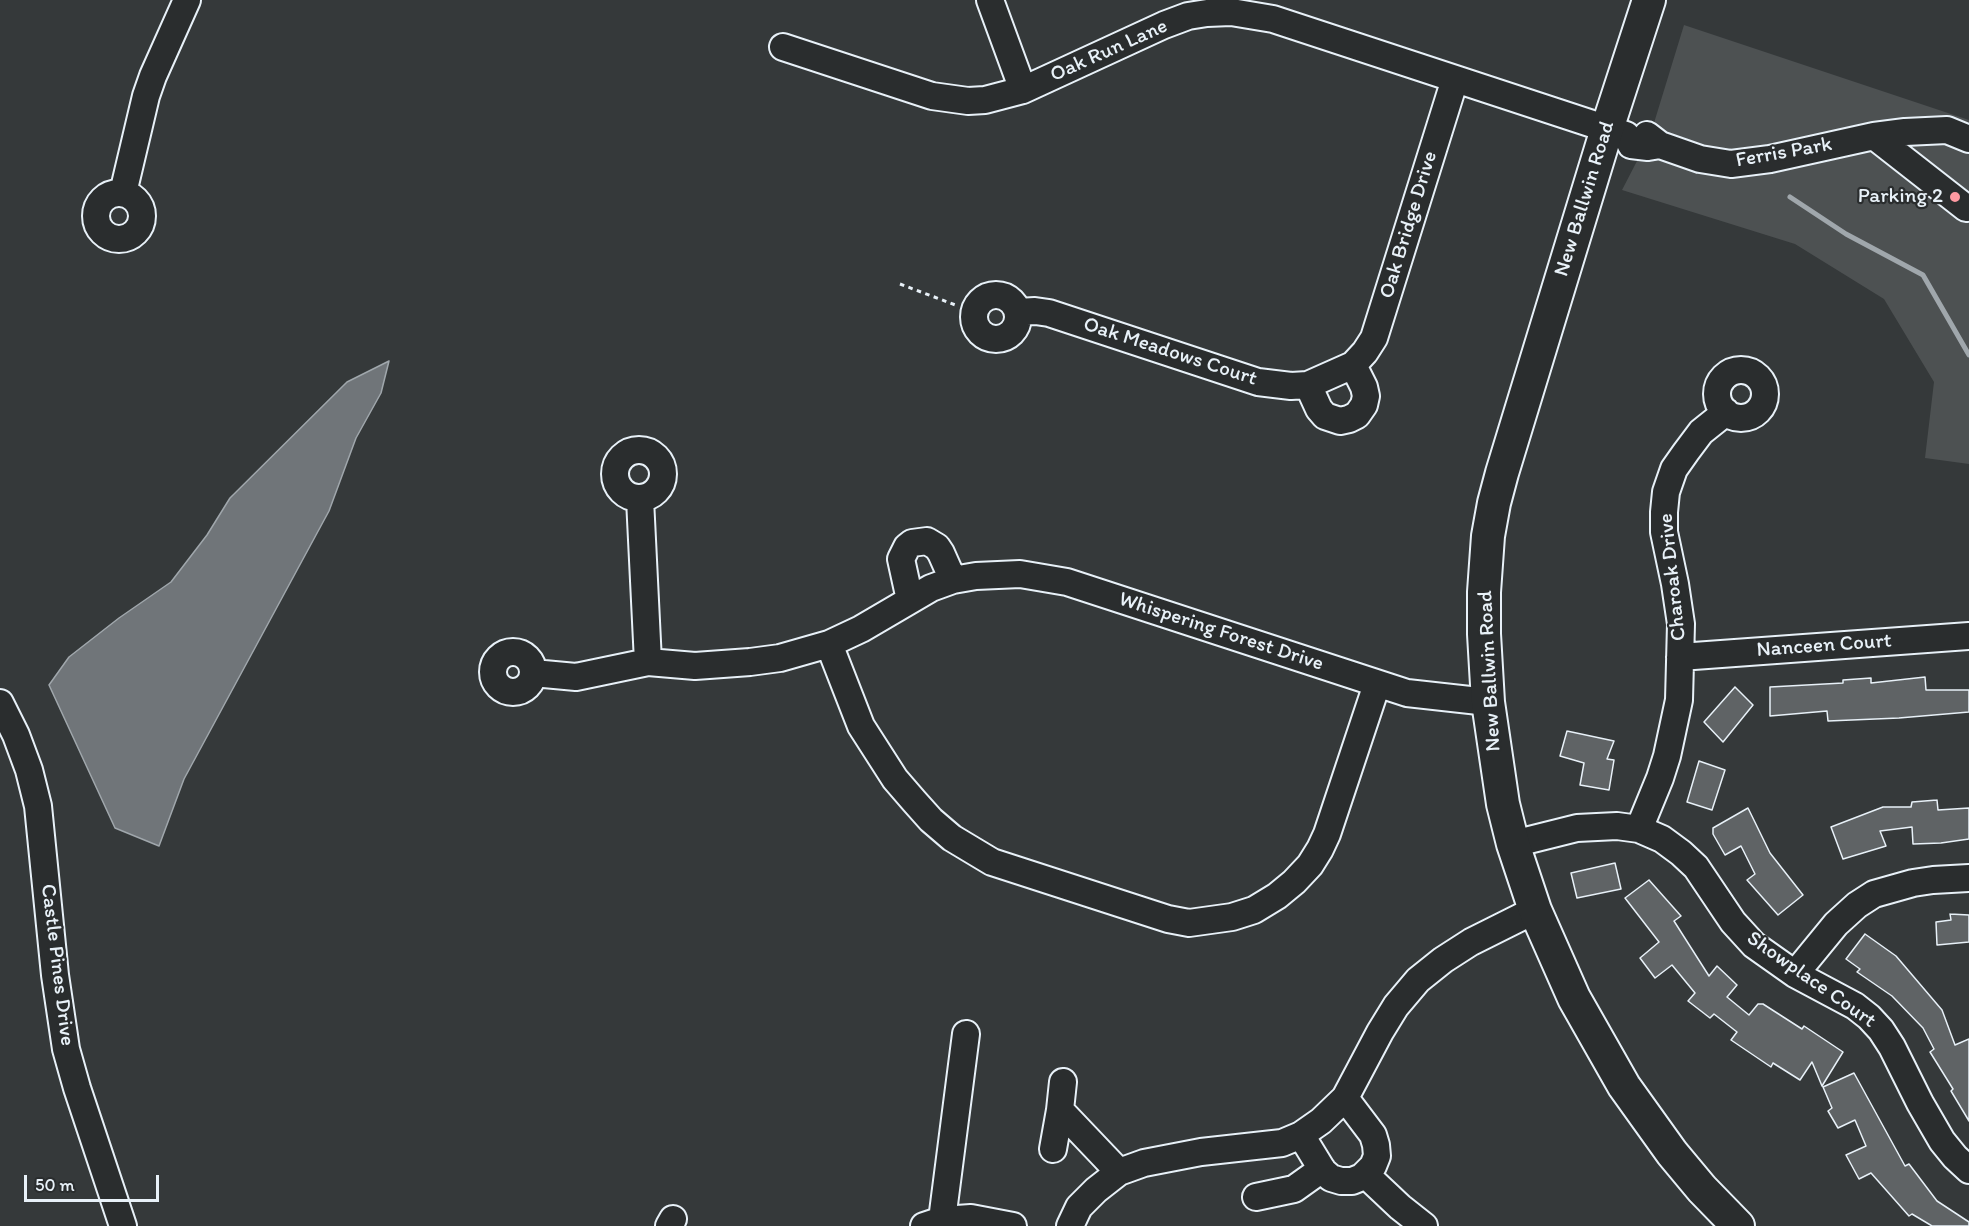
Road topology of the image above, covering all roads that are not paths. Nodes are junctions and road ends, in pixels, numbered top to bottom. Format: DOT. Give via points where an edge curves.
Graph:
graph roads {
  1 [pos="187,0"];
  2 [pos="990,0"];
  3 [pos="1649,0"];
  4 [pos="783,47"];
  5 [pos="1455,79"];
  6 [pos="1023,90"];
  7 [pos="1616,132"];
  8 [pos="1874,136"];
  9 [pos="1969,139"];
  10 [pos="123,193"];
  11 [pos="1966,208"];
  12 [pos="1018,312"];
  13 [pos="1353,365"];
  14 [pos="1315,382"];
  15 [pos="1726,412"];
  16 [pos="640,498"];
  17 [pos="953,580"];
  18 [pos="910,600"];
  19 [pos="1969,636"];
  20 [pos="829,644"];
  21 [pos="1680,657"];
  22 [pos="648,662"];
  23 [pos="533,673"];
  24 [pos="1377,684"];
  25 [pos="1488,702"];
  26 [pos="0,703"];
  27 [pos="1639,829"];
  28 [pos="1513,844"];
  29 [pos="1969,878"];
  30 [pos="1534,910"];
  31 [pos="1795,974"];
  32 [pos="966,1034"];
  33 [pos="1063,1082"];
  34 [pos="1345,1098"];
  35 [pos="1060,1110"];
  36 [pos="1301,1135"];
  37 [pos="1053,1149"];
  38 [pos="1322,1169"];
  39 [pos="1969,1170"];
  40 [pos="1119,1172"];
  41 [pos="1365,1174"];
  42 [pos="1256,1197"];
  43 [pos="933,1223"];
  44 [pos="123,1226"];
  45 [pos="1013,1226"];
  46 [pos="1070,1226"];
  47 [pos="1424,1226"];
  48 [pos="1738,1226"];
  1 -- 10 [label="street" via="146,96"];
  2 -- 6 [label="street"];
  3 -- 7 [label="main road, New Ballwin Road"];
  4 -- 6 [label="street, Oak Run Lane" via="947,99 986,100"];
  5 -- 6 [label="street, Oak Run Lane" via="1273,19 1231,12 1206,13 1164,24"];
  5 -- 7 [label="street, Oak Run Lane"];
  5 -- 13 [label="street, Oak Bridge Drive" via="1374,338"];
  7 -- 8 [label="street, Ferris Park" via="1636,129 1660,145 1700,159 1731,164"];
  7 -- 25 [label="main road, New Ballwin Road" via="1494,503 1484,592"];
  8 -- 9 [label="street, Ferris Park" via="1947,130"];
  8 -- 11 [label="street"];
  12 -- 14 [label="street, Oak Meadows Court" via="1049,313 1258,382 1292,386"];
  13 -- 14 [label="street, Oak Bridge Drive"];
  13 -- 14 [label="street" via="1366,396 1357,415 1349,419 1340,421 1319,410"];
  15 -- 21 [label="street, Charoak Drive" via="1701,432 1686,452 1674,469 1666,492 1664,532 1681,624"];
  16 -- 22 [label="street"];
  17 -- 18 [label="street, Whispering Forest Drive"];
  17 -- 18 [label="street" via="937,547 927,541 912,543 901,559"];
  17 -- 24 [label="street, Whispering Forest Drive" via="1020,574 1067,582"];
  18 -- 20 [label="street, Whispering Forest Drive"];
  19 -- 21 [label="street, Nanceen Court"];
  20 -- 22 [label="street, Whispering Forest Drive" via="750,662 695,666"];
  20 -- 24 [label="street" via="861,726 908,794 952,838 992,862 1189,923 1254,910 1277,896 1310,864 1327,834"];
  21 -- 27 [label="street, Charoak Drive" via="1673,733"];
  22 -- 23 [label="street, Whispering Forest Drive" via="576,677"];
  24 -- 25 [label="street, Whispering Forest Drive" via="1407,693"];
  25 -- 28 [label="main road, New Ballwin Road"];
  26 -- 44 [label="street, Castle Pines Drive" via="29,770 38,806 66,1049"];
  27 -- 28 [label="street, Showplace Court" via="1577,828"];
  27 -- 31 [label="street, Showplace Court" via="1662,839 1689,860 1754,945"];
  28 -- 30 [label="main road, New Ballwin Road"];
  29 -- 31 [label="street" via="1913,883 1874,894 1836,924"];
  30 -- 34 [label="street" via="1471,942 1418,980 1396,1006"];
  30 -- 48 [label="main road, New Ballwin Road" via="1574,998 1624,1086 1672,1153"];
  31 -- 39 [label="street, Showplace Court" via="1855,1006 1875,1024 1892,1047 1942,1141"];
  32 -- 43 [label="street"];
  33 -- 35 [label="street"];
  34 -- 36 [label="street"];
  34 -- 41 [label="street" via="1376,1145 1377,1156"];
  35 -- 37 [label="street"];
  35 -- 40 [label="street"];
  36 -- 38 [label="street"];
  36 -- 40 [label="street" via="1282,1143 1201,1152 1143,1163"];
  38 -- 41 [label="street" via="1341,1181 1352,1181"];
  38 -- 42 [label="street" via="1294,1189"];
  40 -- 46 [label="street" via="1079,1207"];
  41 -- 47 [label="street"];
  43 -- 45 [label="street" via="971,1218"];
}
